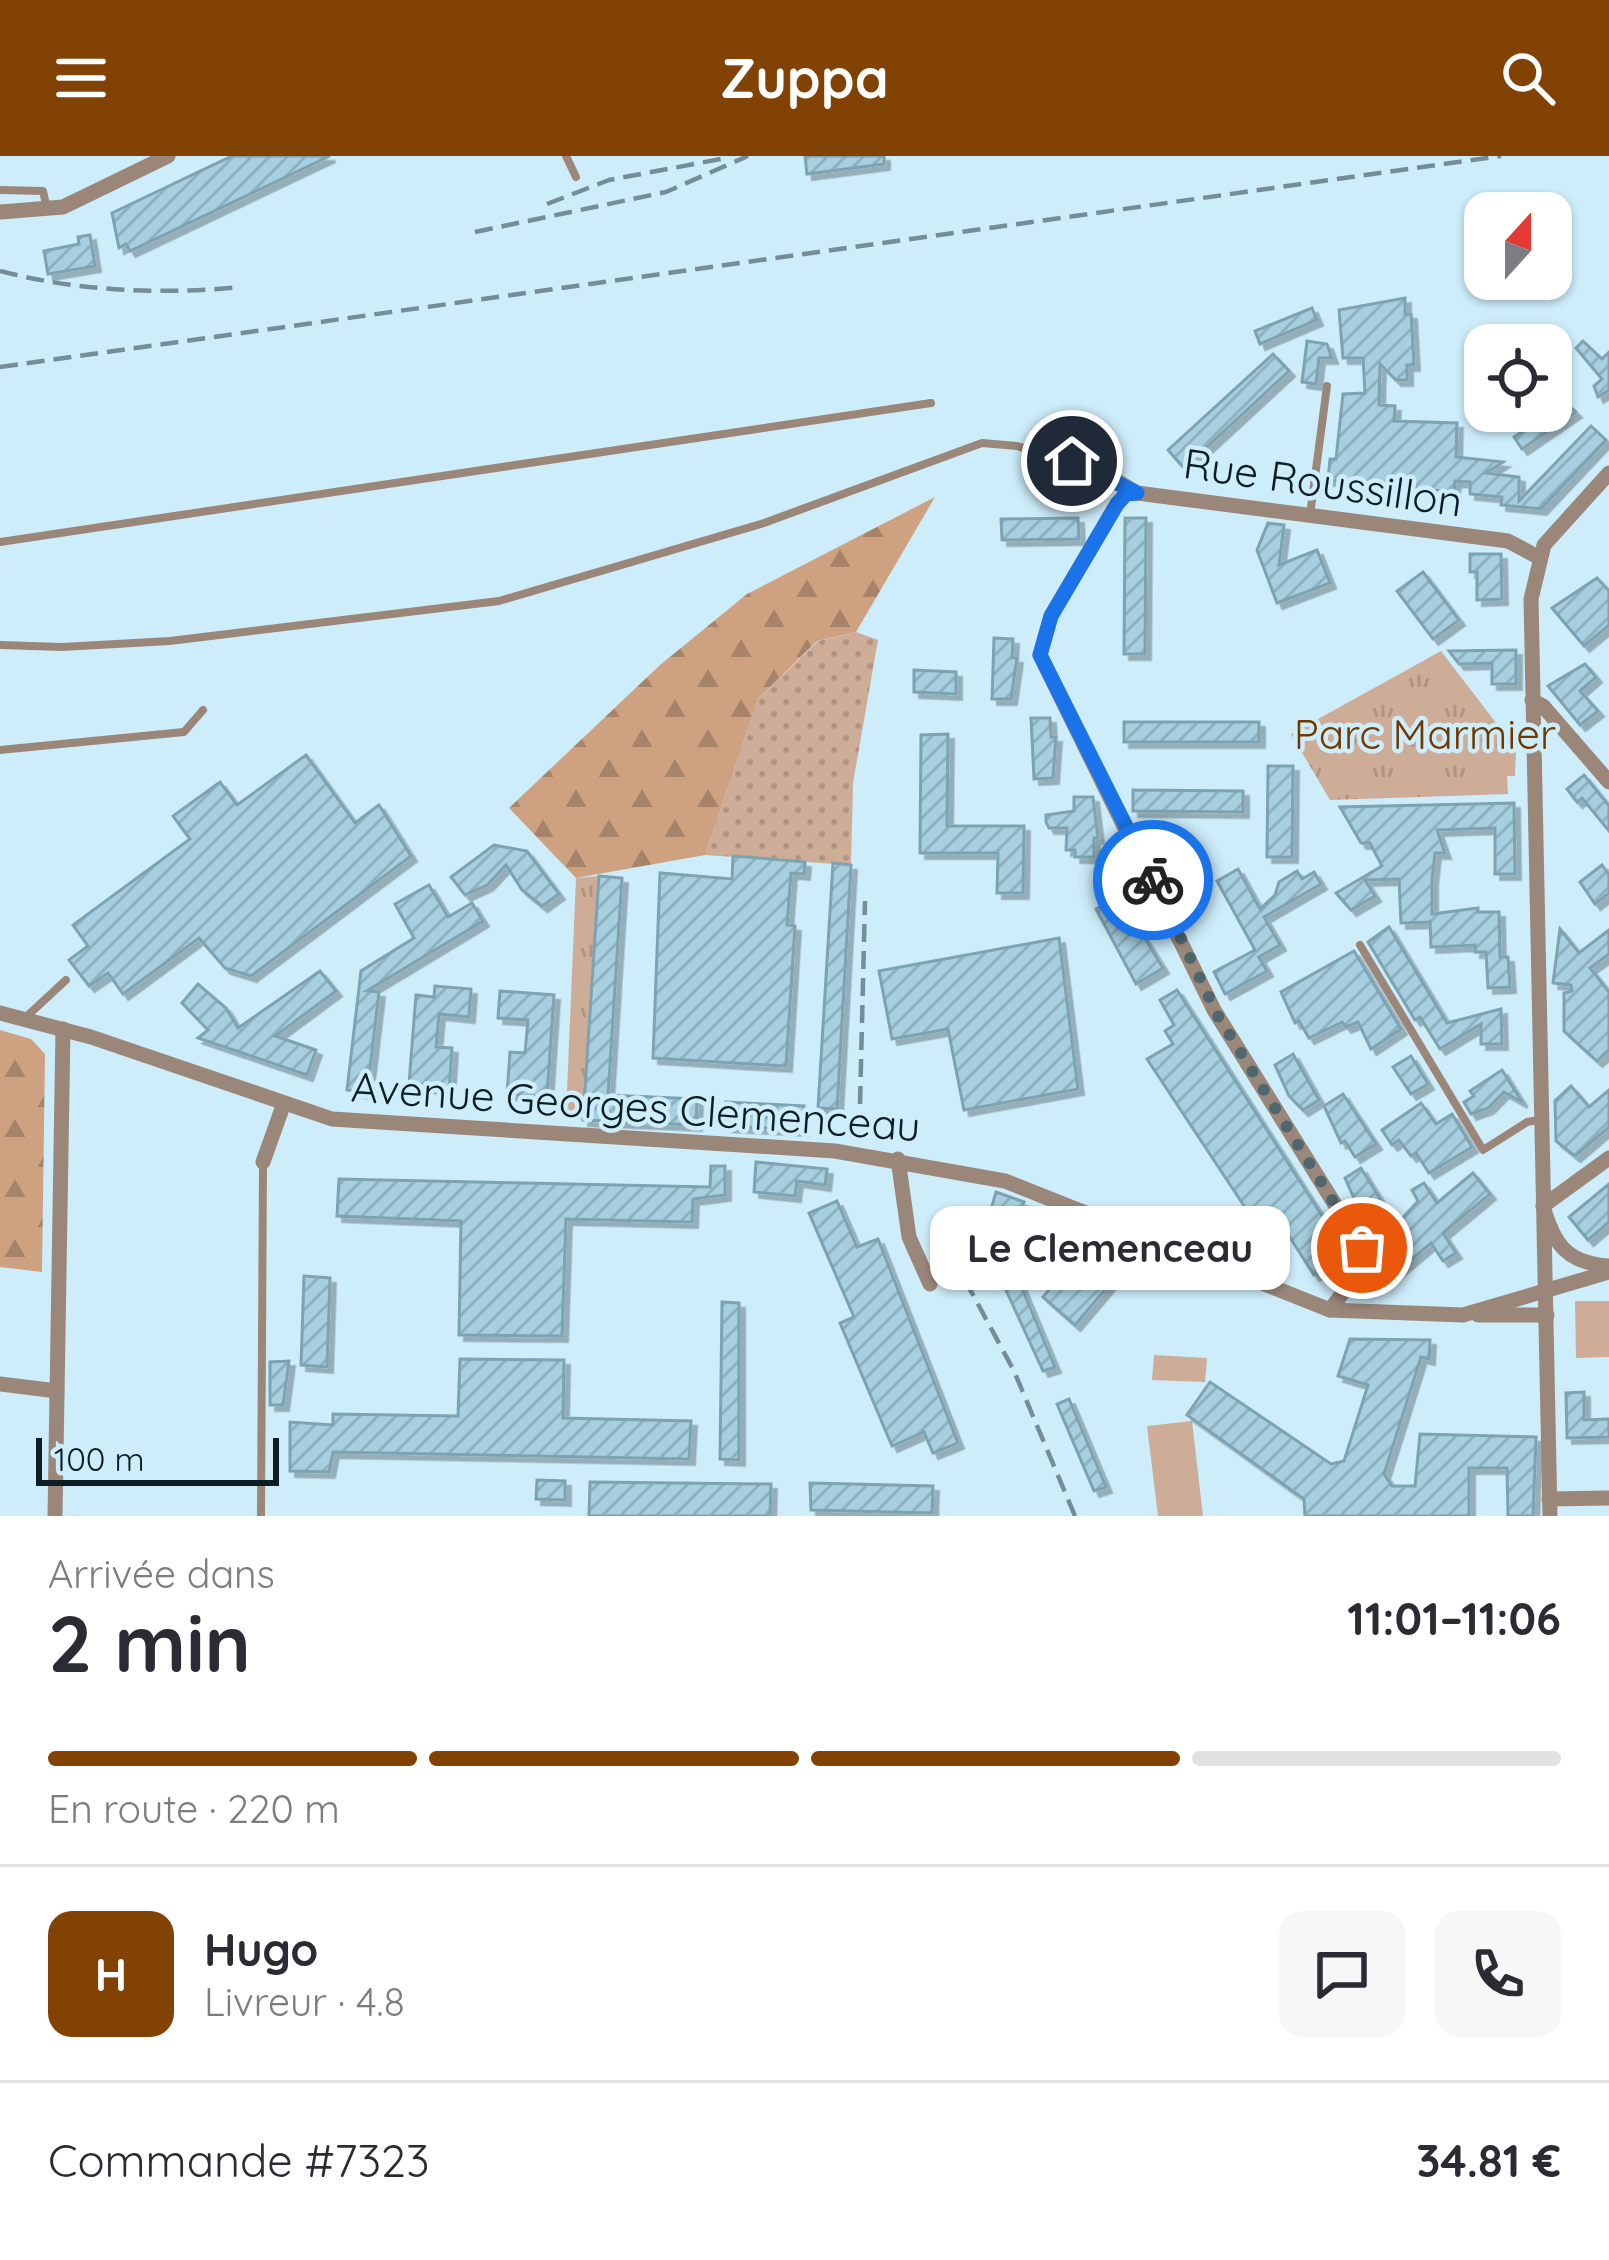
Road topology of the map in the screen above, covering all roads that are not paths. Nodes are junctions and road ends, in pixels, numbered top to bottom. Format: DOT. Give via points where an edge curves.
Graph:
graph roads {
  1 [pos="168,156"];
  2 [pos="566,156"];
  3 [pos="576,177"];
  4 [pos="0,190"];
  5 [pos="47,210"];
  6 [pos="0,212"];
  7 [pos="1327,386"];
  8 [pos="931,403"];
  9 [pos="1068,424"];
  10 [pos="1017,446"];
  11 [pos="1044,452"];
  12 [pos="1100,471"];
  13 [pos="1609,473"];
  14 [pos="1137,493"];
  15 [pos="1310,519"];
  16 [pos="0,542"];
  17 [pos="1538,557"];
  18 [pos="0,645"];
  19 [pos="1532,700"];
  20 [pos="203,710"];
  21 [pos="0,750"];
  22 [pos="1609,782"];
  23 [pos="1360,945"];
  24 [pos="66,980"];
  25 [pos="0,1013"];
  26 [pos="24,1019"];
  27 [pos="63,1029"];
  28 [pos="284,1103"];
  29 [pos="1539,1120"];
  30 [pos="1609,1158"];
  31 [pos="898,1159"];
  32 [pos="263,1162"];
  33 [pos="1543,1206"];
  34 [pos="1609,1269"];
  35 [pos="930,1283"];
  36 [pos="1546,1289"];
  37 [pos="1330,1310"];
  38 [pos="1463,1315"];
  39 [pos="1547,1315"];
  40 [pos="0,1384"];
  41 [pos="57,1391"];
  42 [pos="1609,1498"];
  43 [pos="1549,1508"];
  44 [pos="55,1516"];
  45 [pos="261,1516"];
  1 -- 5 [label="street"];
  2 -- 3 [label="lane"];
  4 -- 5 [label="lane" via="44,191"];
  5 -- 6 [label="street"];
  7 -- 15 [label="lane"];
  8 -- 16 [label="lane"];
  9 -- 11 [label="lane"];
  10 -- 11 [label="lane"];
  10 -- 12 [label="lane"];
  10 -- 18 [label="lane" via="982,443 764,523 499,601 170,641"];
  11 -- 12 [label="lane"];
  12 -- 14 [label="street, Rue Roussillon"];
  13 -- 17 [label="street"];
  14 -- 15 [label="street, Rue Roussillon"];
  14 -- 37 [label="street" via="1126,494 1107,520 1051,616 1040,655 1218,1016 1362,1248 1359,1271"];
  15 -- 17 [label="street, Rue Roussillon" via="1508,541"];
  17 -- 19 [label="street"];
  19 -- 22 [label="street"];
  19 -- 29 [label="street"];
  20 -- 21 [label="lane" via="184,732"];
  23 -- 29 [label="lane" via="1483,1150"];
  24 -- 26 [label="lane"];
  25 -- 26 [label="street, Avenue Georges Clemenceau"];
  26 -- 27 [label="street, Avenue Georges Clemenceau"];
  27 -- 28 [label="street, Avenue Georges Clemenceau"];
  27 -- 41 [label="street"];
  28 -- 31 [label="street, Avenue Georges Clemenceau" via="332,1119"];
  28 -- 32 [label="street"];
  29 -- 33 [label="street"];
  30 -- 33 [label="street"];
  31 -- 35 [label="street" via="910,1237"];
  31 -- 37 [label="street, Avenue Georges Clemenceau" via="1005,1180"];
  32 -- 45 [label="lane"];
  33 -- 34 [label="street" via="1558,1248 1576,1262"];
  33 -- 36 [label="street"];
  34 -- 36 [label="street, Avenue Georges Clemenceau"];
  36 -- 38 [label="street, Avenue Georges Clemenceau"];
  36 -- 39 [label="street"];
  37 -- 38 [label="street, Avenue Georges Clemenceau"];
  38 -- 39 [label="street"];
  39 -- 43 [label="street"];
  40 -- 41 [label="street"];
  41 -- 44 [label="street"];
  42 -- 43 [label="street"];
}
